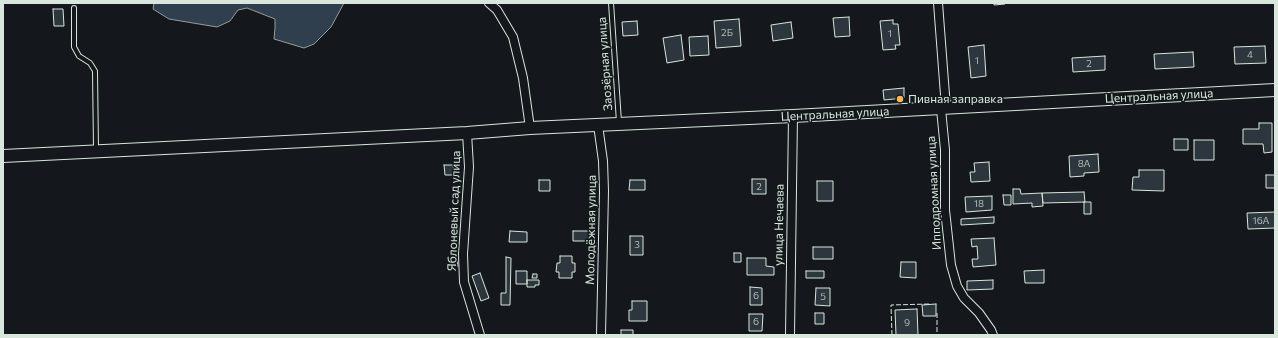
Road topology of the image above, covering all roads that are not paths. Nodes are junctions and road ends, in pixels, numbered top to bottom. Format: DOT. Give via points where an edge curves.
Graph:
graph roads {
  1 [pos="489,3"];
  2 [pos="611,3"];
  3 [pos="938,3"];
  4 [pos="74,8"];
  5 [pos="1275,90"];
  6 [pos="944,108"];
  7 [pos="793,116"];
  8 [pos="619,124"];
  9 [pos="598,125"];
  10 [pos="530,128"];
  11 [pos="467,133"];
  12 [pos="96,151"];
  13 [pos="3,156"];
  14 [pos="480,335"];
  15 [pos="601,335"];
  16 [pos="790,335"];
  17 [pos="993,335"];
  1 -- 10 [label="street" via="498,10 513,37 523,78"];
  2 -- 8 [label="lane, Заозёрная улица"];
  3 -- 6 [label="street, Ипподромная улица"];
  4 -- 12 [label="lane" via="74,47 79,56 90,63 95,71"];
  5 -- 6 [label="street, Центральная улица"];
  6 -- 7 [label="street, Центральная улица"];
  6 -- 17 [label="street, Ипподромная улица" via="945,210 951,265 957,286 964,298 979,313"];
  7 -- 8 [label="street, Центральная улица"];
  7 -- 16 [label="street, улица Нечаева"];
  8 -- 9 [label="street, Центральная улица"];
  9 -- 10 [label="street, Центральная улица"];
  9 -- 15 [label="street, Молодёжная улица" via="604,191"];
  10 -- 11 [label="street, Центральная улица"];
  11 -- 12 [label="street, Центральная улица"];
  11 -- 14 [label="street, Яблоневый сад улица" via="469,167 463,254 464,282"];
  12 -- 13 [label="street, Центральная улица"];
}
